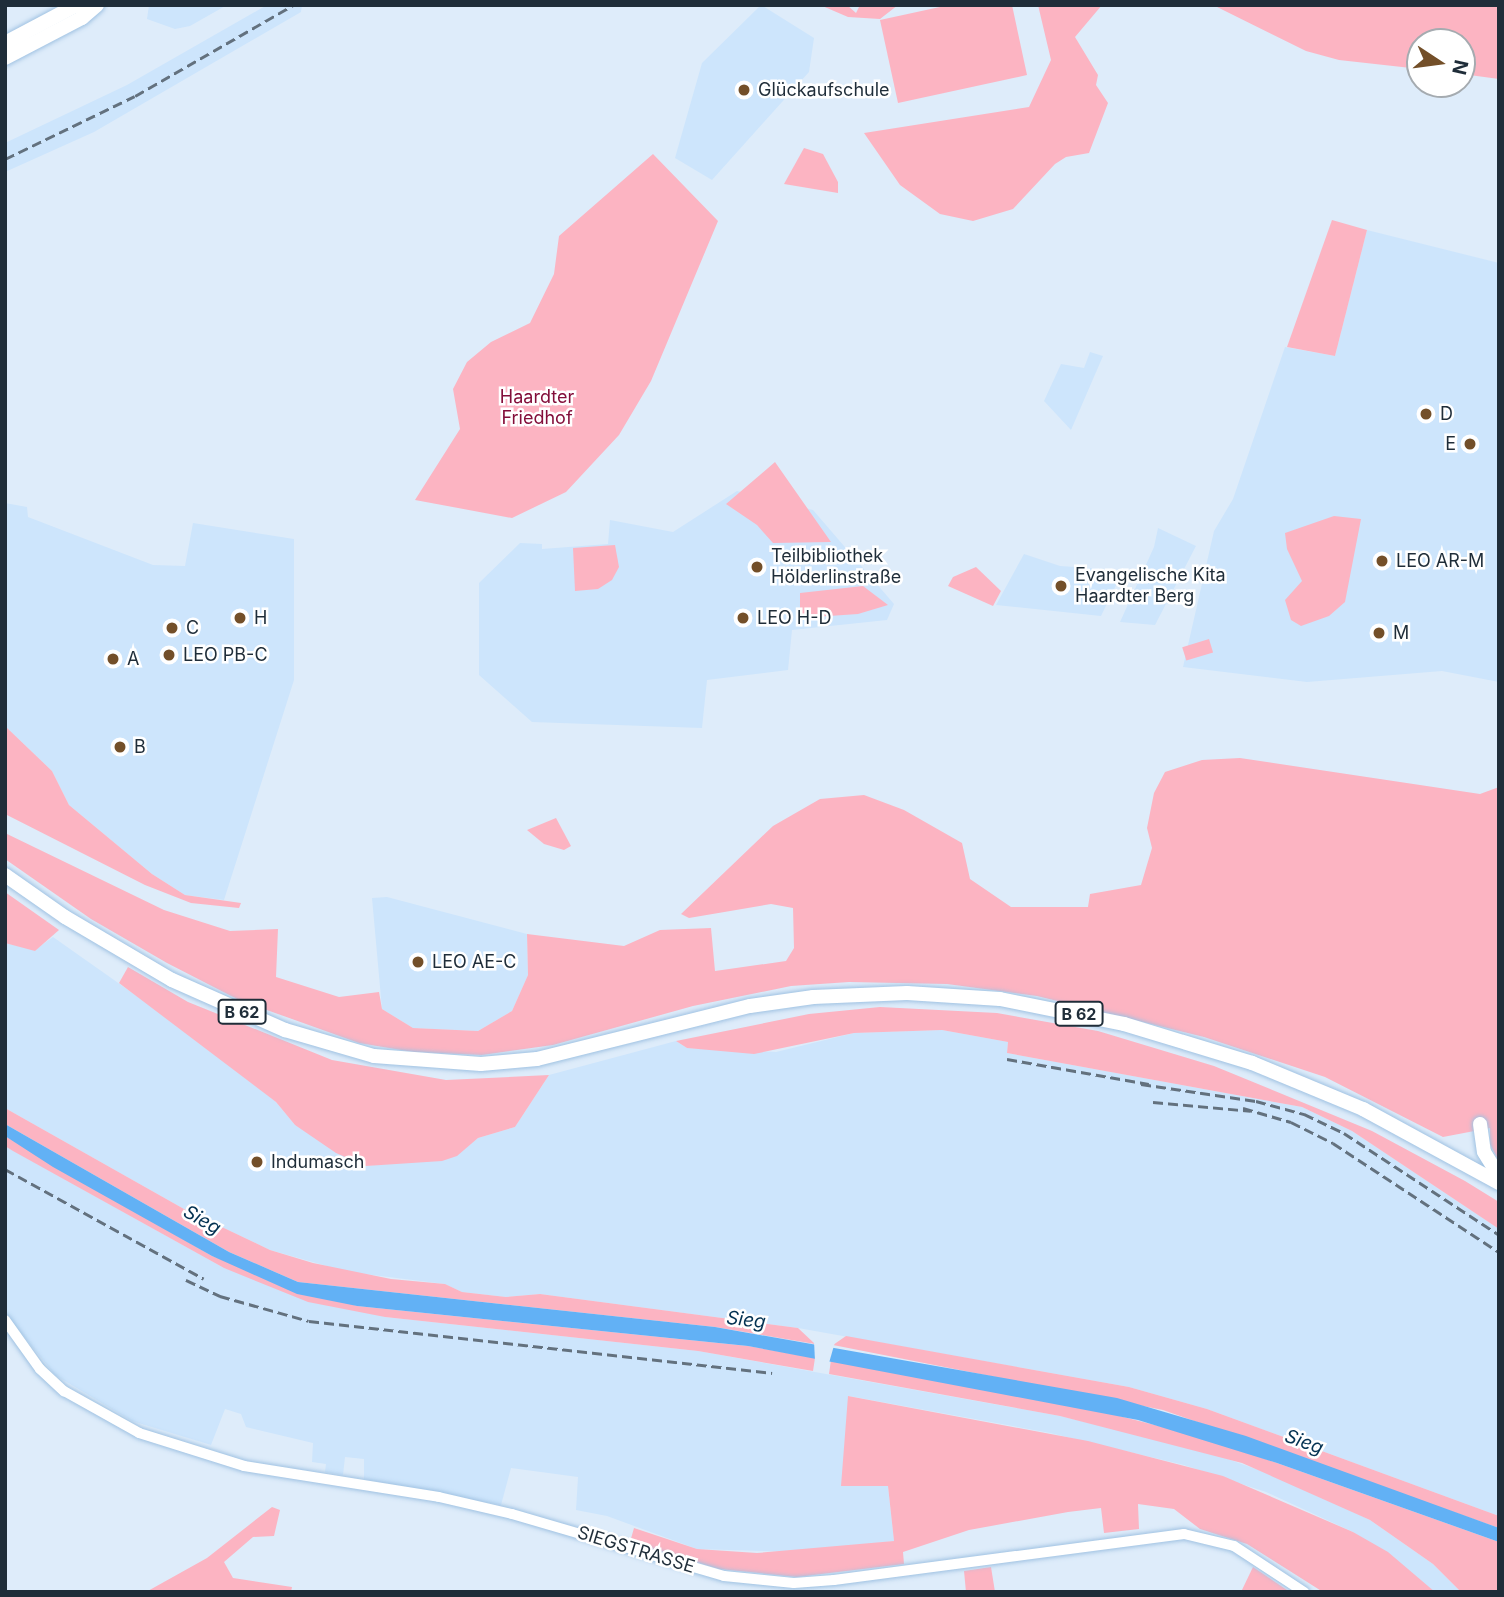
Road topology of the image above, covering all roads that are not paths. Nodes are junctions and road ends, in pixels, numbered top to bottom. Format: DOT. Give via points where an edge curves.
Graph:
graph roads {
  1 [pos="94,5"];
  2 [pos="5,43"];
  3 [pos="5,58"];
  4 [pos="5,875"];
  5 [pos="1480,1124"];
  6 [pos="1499,1176"];
  7 [pos="1499,1183"];
  8 [pos="5,1320"];
  9 [pos="1304,1592"];
  1 -- 2 [label="main road" via="75,6"];
  1 -- 3 [label="main road" via="82,18"];
  4 -- 7 [label="main road, B 62" via="150,967 285,1030 402,1060 509,1062 564,1055 736,1009 813,997 918,993 1000,999 1096,1017 1289,1077 1390,1123"];
  5 -- 6 [label="main road" via="1484,1152"];
  8 -- 9 [label="street, SIEGSTRASSE" via="40,1369 64,1391 139,1433 244,1466 429,1495 512,1514 724,1576 772,1583 834,1580 1184,1534 1234,1546"];
}
